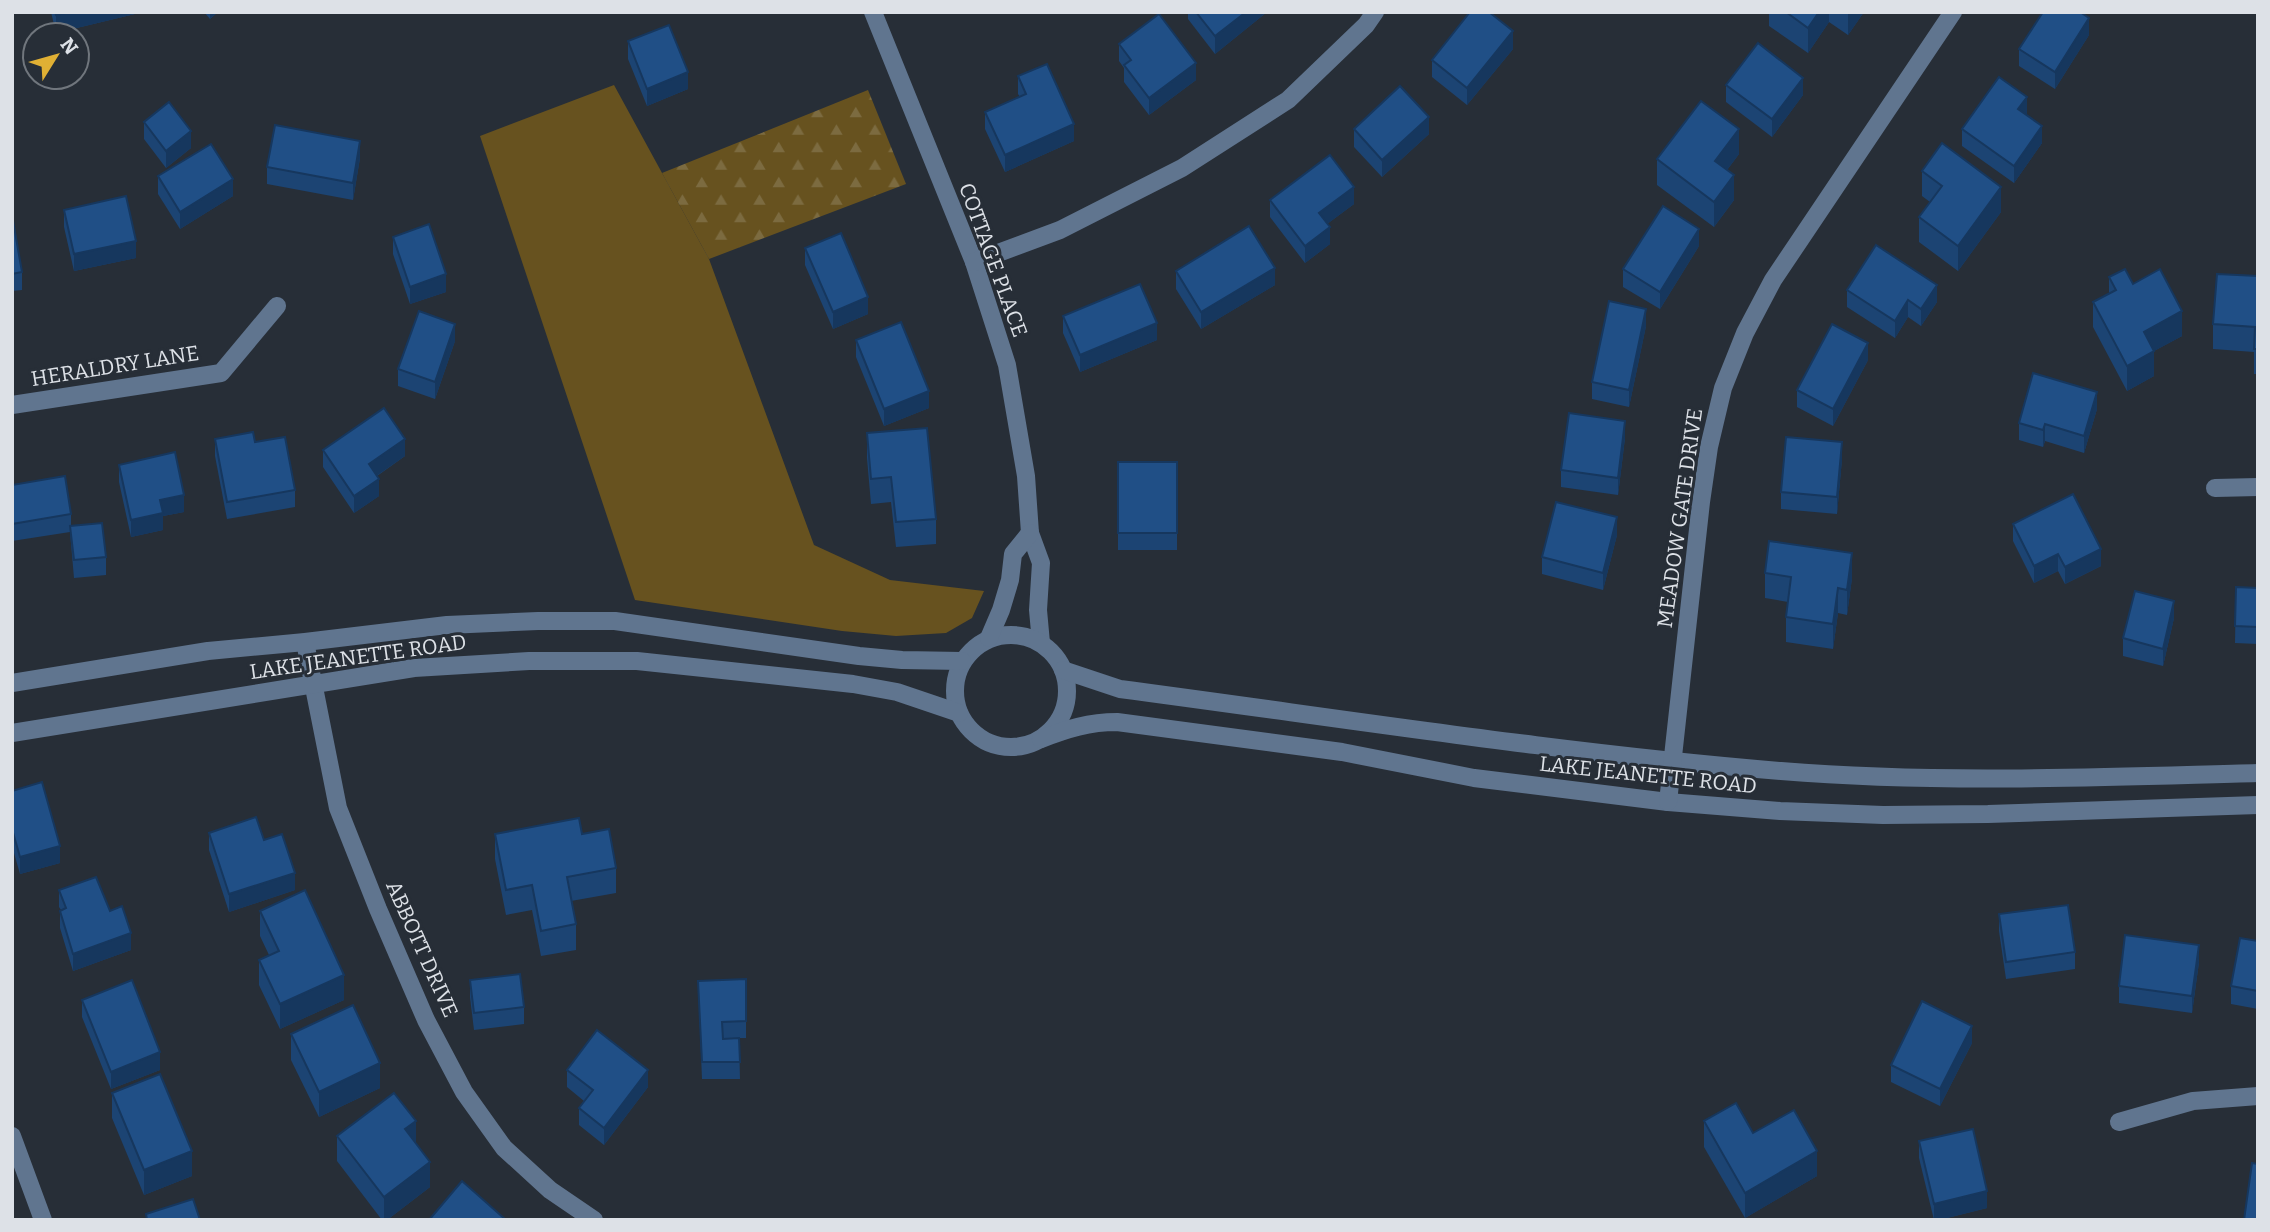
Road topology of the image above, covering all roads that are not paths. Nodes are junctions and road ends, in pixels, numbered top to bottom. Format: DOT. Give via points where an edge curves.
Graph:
graph roads {
  1 [pos="873,12"];
  2 [pos="1375,12"];
  3 [pos="1953,12"];
  4 [pos="974,262"];
  5 [pos="277,306"];
  6 [pos="12,405"];
  7 [pos="2258,487"];
  8 [pos="2215,488"];
  9 [pos="1030,533"];
  10 [pos="989,638"];
  11 [pos="305,642"];
  12 [pos="1041,643"];
  13 [pos="962,662"];
  14 [pos="1063,670"];
  15 [pos="12,683"];
  16 [pos="313,684"];
  17 [pos="959,713"];
  18 [pos="12,733"];
  19 [pos="1041,739"];
  20 [pos="1672,760"];
  21 [pos="2258,773"];
  22 [pos="1668,802"];
  23 [pos="2258,805"];
  24 [pos="2258,1096"];
  25 [pos="2119,1122"];
  26 [pos="12,1136"];
  27 [pos="43,1220"];
  28 [pos="594,1220"];
  1 -- 4 [label="street, COTTAGE PLACE"];
  2 -- 4 [label="street" via="1288,100 1182,168 1060,230"];
  3 -- 20 [label="street, MEADOW GATE DRIVE" via="1773,280 1723,388 1701,502"];
  4 -- 9 [label="street, COTTAGE PLACE" via="1006,365 1026,476"];
  5 -- 6 [label="street, HERALDRY LANE" via="221,373"];
  7 -- 8 [label="street"];
  9 -- 10 [label="street" via="1013,554 1010,580"];
  9 -- 12 [label="street, COTTAGE PLACE" via="1041,563"];
  10 -- 12 [label="street" via="1006,634"];
  10 -- 13 [label="street"];
  11 -- 13 [label="street, LAKE JEANETTE ROAD" via="447,625 615,621 859,656"];
  11 -- 15 [label="street, LAKE JEANETTE ROAD" via="208,651"];
  11 -- 16 [label="street, ABBOTT DRIVE"];
  12 -- 14 [label="street"];
  13 -- 17 [label="street" via="955,678"];
  14 -- 19 [label="street" via="1068,689 1064,709 1056,726"];
  14 -- 20 [label="street, LAKE JEANETTE ROAD" via="1120,688"];
  16 -- 17 [label="street, LAKE JEANETTE ROAD" via="420,668 637,661 853,684 897,692"];
  16 -- 18 [label="street, LAKE JEANETTE ROAD"];
  16 -- 28 [label="street, ABBOTT DRIVE" via="338,808 432,1032 464,1092 504,1148 550,1190"];
  17 -- 19 [label="street" via="985,742 1023,746"];
  19 -- 22 [label="street, LAKE JEANETTE ROAD" via="1077,726 1117,722 1342,752 1474,778"];
  20 -- 21 [label="street, LAKE JEANETTE ROAD" via="1782,771 1960,779"];
  20 -- 22 [label="street, MEADOW GATE DRIVE"];
  22 -- 23 [label="street, LAKE JEANETTE ROAD" via="1883,815"];
  24 -- 25 [label="street" via="2193,1101"];
  26 -- 27 [label="street"];
}
